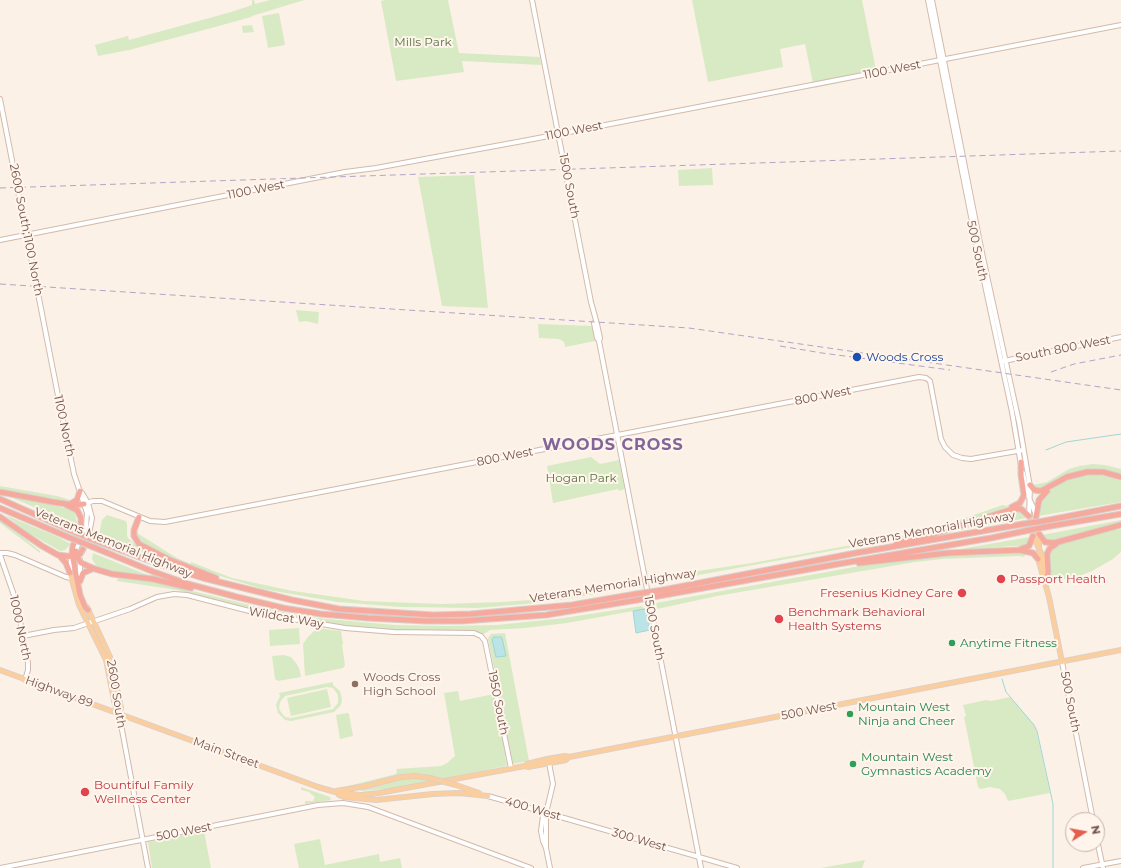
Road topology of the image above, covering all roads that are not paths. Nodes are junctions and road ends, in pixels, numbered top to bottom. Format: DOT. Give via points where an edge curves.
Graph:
graph roads {
  1 [pos="532,0"];
  2 [pos="928,0"];
  3 [pos="932,0"];
  4 [pos="1121,25"];
  5 [pos="942,60"];
  6 [pos="0,99"];
  7 [pos="558,134"];
  8 [pos="27,235"];
  9 [pos="0,240"];
  10 [pos="1121,337"];
  11 [pos="51,361"];
  12 [pos="1003,361"];
  13 [pos="1005,379"];
  14 [pos="1012,388"];
  15 [pos="618,435"];
  16 [pos="1021,450"];
  17 [pos="1021,462"];
  18 [pos="1121,477"];
  19 [pos="1055,484"];
  20 [pos="1030,485"];
  21 [pos="80,491"];
  22 [pos="0,492"];
  23 [pos="0,499"];
  24 [pos="1030,501"];
  25 [pos="66,504"];
  26 [pos="86,504"];
  27 [pos="1121,506"];
  28 [pos="0,508"];
  29 [pos="998,513"];
  30 [pos="1121,514"];
  31 [pos="0,516"];
  32 [pos="1029,516"];
  33 [pos="139,517"];
  34 [pos="1036,517"];
  35 [pos="1121,525"];
  36 [pos="1036,535"];
  37 [pos="1059,542"];
  38 [pos="1039,546"];
  39 [pos="82,550"];
  40 [pos="1020,550"];
  41 [pos="856,553"];
  42 [pos="0,554"];
  43 [pos="58,555"];
  44 [pos="76,556"];
  45 [pos="1038,559"];
  46 [pos="838,564"];
  47 [pos="95,569"];
  48 [pos="71,575"];
  49 [pos="80,581"];
  50 [pos="1046,584"];
  51 [pos="249,590"];
  52 [pos="663,592"];
  53 [pos="237,597"];
  54 [pos="88,610"];
  55 [pos="91,622"];
  56 [pos="23,636"];
  57 [pos="483,638"];
  58 [pos="1121,650"];
  59 [pos="1062,662"];
  60 [pos="0,670"];
  61 [pos="25,680"];
  62 [pos="119,714"];
  63 [pos="675,737"];
  64 [pos="568,757"];
  65 [pos="549,763"];
  66 [pos="525,766"];
  67 [pos="511,768"];
  68 [pos="332,792"];
  69 [pos="488,796"];
  70 [pos="1091,812"];
  71 [pos="546,813"];
  72 [pos="579,822"];
  73 [pos="143,840"];
  74 [pos="1099,852"];
  75 [pos="699,857"];
  76 [pos="1121,861"];
  77 [pos="1102,866"];
  78 [pos="0,868"];
  79 [pos="148,868"];
  80 [pos="530,868"];
  81 [pos="550,868"];
  82 [pos="701,868"];
  83 [pos="737,868"];
  84 [pos="1083,868"];
  1 -- 7 [label="street, 1500 South"];
  2 -- 5 [label="street, 500 South"];
  3 -- 5 [label="street, 500 South"];
  4 -- 5 [label="street, 1100 West"];
  5 -- 7 [label="street, 1100 West"];
  5 -- 12 [label="street, 500 South"];
  6 -- 8 [label="street, 2600 South;1100 North"];
  7 -- 8 [label="street, 1100 West" via="345,172"];
  7 -- 15 [label="street, 1500 South"];
  8 -- 9 [label="street"];
  8 -- 11 [label="street, 2600 South;1100 North"];
  10 -- 12 [label="street, South 800 West"];
  11 -- 21 [label="street, 1100 North"];
  12 -- 13 [label="street, 500 South"];
  12 -- 14 [label="street, 500 South"];
  13 -- 14 [label="street"];
  13 -- 16 [label="street, 500 South"];
  14 -- 16 [label="street, 500 South"];
  15 -- 16 [label="street, 800 West" via="926,378 932,386 942,439 949,452 966,459"];
  15 -- 33 [label="street, 800 West" via="166,522"];
  15 -- 63 [label="street, 1500 South"];
  16 -- 17 [label="street, 500 South"];
  16 -- 20 [label="street, 500 South"];
  17 -- 24 [label="street, 500 South"];
  17 -- 29 [label="highway" via="1023,499"];
  18 -- 19 [label="highway" via="1103,472 1087,472 1071,475"];
  19 -- 20 [label="highway" via="1039,492"];
  19 -- 34 [label="highway" via="1040,498"];
  20 -- 24 [label="street, 500 South"];
  21 -- 25 [label="highway" via="76,502"];
  21 -- 26 [label="street, 1100 North"];
  22 -- 25 [label="highway"];
  23 -- 51 [label="highway, Veterans Memorial Highway, bridge" via="94,540 158,564"];
  24 -- 32 [label="street, 500 South"];
  24 -- 34 [label="street, 500 South"];
  25 -- 26 [label="highway"];
  25 -- 44 [label="highway" via="77,510 82,520 72,548"];
  26 -- 33 [label="street, 800 West" via="102,501"];
  26 -- 39 [label="street" via="92,515 92,522"];
  26 -- 44 [label="street, 1100 North" via="87,525"];
  27 -- 41 [label="highway, Veterans Memorial Highway, bridge"];
  28 -- 53 [label="highway, Veterans Memorial Highway, bridge" via="154,572"];
  29 -- 32 [label="highway" via="1019,508"];
  29 -- 41 [label="highway" via="934,534"];
  30 -- 46 [label="highway, Veterans Memorial Highway, bridge"];
  31 -- 43 [label="highway"];
  32 -- 36 [label="main road, 500 South"];
  33 -- 51 [label="highway" via="134,536 139,544 177,563"];
  34 -- 36 [label="main road, 500 South"];
  35 -- 37 [label="highway"];
  36 -- 37 [label="highway" via="1046,543"];
  36 -- 38 [label="main road, 500 South"];
  36 -- 40 [label="highway" via="1029,546"];
  37 -- 50 [label="highway" via="1052,546 1047,554"];
  38 -- 45 [label="main road, 500 South"];
  38 -- 50 [label="main road, 500 South" via="1044,559"];
  39 -- 44 [label="highway"];
  40 -- 45 [label="highway" via="1031,552"];
  40 -- 46 [label="highway" via="962,552 870,563"];
  41 -- 52 [label="highway, Veterans Memorial Highway"];
  42 -- 48 [label="street" via="13,554 66,577"];
  42 -- 56 [label="street, 1000 North" via="17,602"];
  43 -- 44 [label="highway"];
  43 -- 48 [label="highway" via="66,563"];
  44 -- 47 [label="highway" via="85,565"];
  44 -- 48 [label="street, 1100 North" via="70,565"];
  44 -- 49 [label="street, 2600 South"];
  44 -- 54 [label="highway" via="80,595"];
  45 -- 50 [label="main road, 500 South"];
  46 -- 52 [label="highway, Veterans Memorial Highway"];
  47 -- 49 [label="highway" via="84,572"];
  47 -- 53 [label="highway"];
  48 -- 55 [label="main road, 1100 North" via="80,605"];
  49 -- 54 [label="main road, 2600 South"];
  50 -- 59 [label="main road, 500 South"];
  51 -- 52 [label="highway, Veterans Memorial Highway, bridge" via="339,609 433,615 572,605"];
  52 -- 53 [label="highway, Veterans Memorial Highway, bridge" via="637,600 546,615 462,621 320,614"];
  54 -- 55 [label="main road, 2600 South"];
  55 -- 56 [label="street, Wildcat Way" via="72,629"];
  55 -- 57 [label="street, Wildcat Way" via="157,597 177,594 323,625 394,632 472,633"];
  55 -- 62 [label="main road, 2600 South" via="112,661 121,708"];
  56 -- 61 [label="street, 1000 North" via="28,665"];
  57 -- 67 [label="street, 1950 South"];
  58 -- 59 [label="main road, 500 West"];
  59 -- 63 [label="main road, 500 West"];
  59 -- 70 [label="street, 500 South"];
  60 -- 61 [label="main road, Highway 89"];
  61 -- 62 [label="main road, Highway 89"];
  62 -- 68 [label="main road, Main Street"];
  62 -- 73 [label="street, 2600 South"];
  63 -- 64 [label="main road, 500 West"];
  63 -- 75 [label="street, 1500 South"];
  64 -- 65 [label="main road, 500 West" via="566,760"];
  64 -- 66 [label="main road, 500 West" via="547,759"];
  65 -- 66 [label="main road, 500 West"];
  65 -- 71 [label="street" via="553,784"];
  66 -- 67 [label="main road, 500 West"];
  67 -- 68 [label="main road, 500 West" via="373,794"];
  68 -- 69 [label="main road" via="344,797 376,800 459,793"];
  68 -- 69 [label="main road, bridge" via="415,776 430,778"];
  69 -- 71 [label="street, 400 West"];
  71 -- 72 [label="street, 400 West"];
  71 -- 81 [label="street" via="542,816 541,827"];
  72 -- 75 [label="street, 300 West"];
  73 -- 78 [label="street, 500 West"];
  73 -- 79 [label="street, 2600 South"];
  73 -- 80 [label="street, 500 West" via="324,804 343,803 368,807"];
  74 -- 77 [label="street"];
  75 -- 82 [label="street, 1500 South"];
  75 -- 83 [label="street, 300 West"];
  76 -- 77 [label="street"];
  77 -- 84 [label="street"];
}
